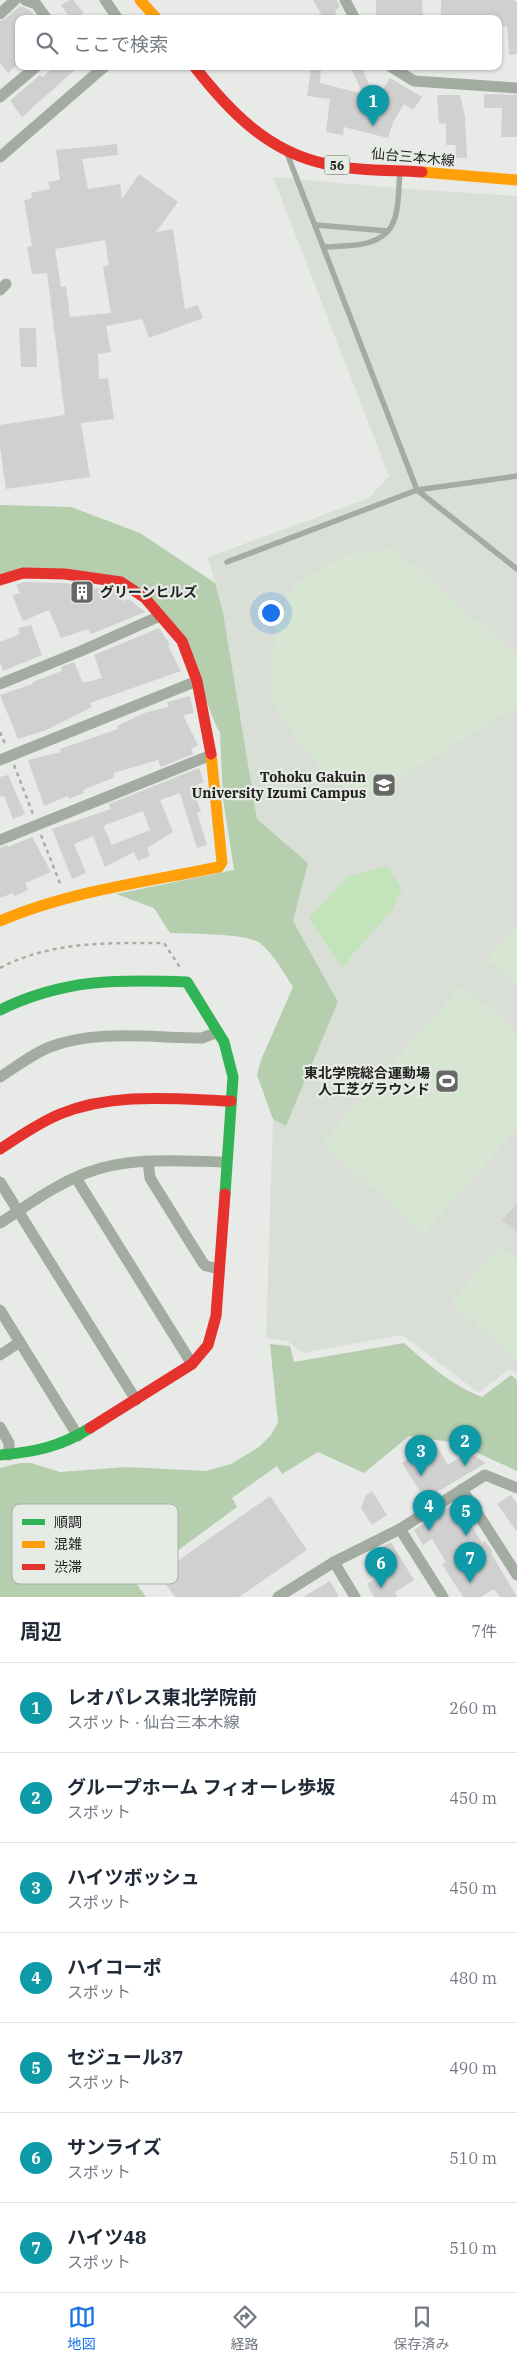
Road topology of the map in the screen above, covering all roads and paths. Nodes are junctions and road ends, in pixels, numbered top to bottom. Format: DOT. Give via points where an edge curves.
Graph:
graph roads {
  1 [pos="15,0"];
  2 [pos="25,0"];
  3 [pos="105,0"];
  4 [pos="140,0"];
  5 [pos="345,0"];
  6 [pos="0,14"];
  7 [pos="44,15"];
  8 [pos="115,15"];
  9 [pos="153,15"];
  10 [pos="353,15"];
  11 [pos="33,70"];
  12 [pos="91,70"];
  13 [pos="101,70"];
  14 [pos="197,70"];
  15 [pos="396,70"];
  16 [pos="96,75"];
  17 [pos="517,88"];
  18 [pos="0,97"];
  19 [pos="287,153"];
  20 [pos="0,157"];
  21 [pos="401,170"];
  22 [pos="517,180"];
  23 [pos="316,225"];
  24 [pos="388,231"];
  25 [pos="325,246"];
  26 [pos="517,476"];
  27 [pos="417,490"];
  28 [pos="227,562"];
  29 [pos="517,569"];
  30 [pos="0,580"];
  31 [pos="160,616"];
  32 [pos="197,681"];
  33 [pos="0,684"];
  34 [pos="211,755"];
  35 [pos="0,760"];
  36 [pos="0,840"];
  37 [pos="0,921"];
  38 [pos="0,968"];
  39 [pos="187,982"];
  40 [pos="0,1010"];
  41 [pos="218,1032"];
  42 [pos="0,1077"];
  43 [pos="231,1101"];
  44 [pos="0,1149"];
  45 [pos="148,1162"];
  46 [pos="226,1162"];
  47 [pos="76,1178"];
  48 [pos="0,1182"];
  49 [pos="18,1211"];
  50 [pos="0,1223"];
  51 [pos="219,1269"];
  52 [pos="0,1310"];
  53 [pos="20,1342"];
  54 [pos="0,1354"];
  55 [pos="192,1364"];
  56 [pos="136,1400"];
  57 [pos="0,1427"];
  58 [pos="78,1436"];
  59 [pos="5,1455"];
  60 [pos="517,1488"];
  61 [pos="462,1489"];
  62 [pos="400,1528"];
  63 [pos="334,1562"];
  64 [pos="517,1575"];
  65 [pos="278,1597"];
  66 [pos="355,1597"];
  67 [pos="443,1597"];
  1 -- 6 [label="street"];
  2 -- 7 [label="street" via="36,4"];
  3 -- 8 [label="street"];
  4 -- 9 [label="street"];
  5 -- 10 [label="street"];
  11 -- 18 [label="street"];
  12 -- 16 [label="street"];
  13 -- 16 [label="street"];
  14 -- 19 [label="street, 仙台三本木線 / 56" via="229,108 255,132"];
  15 -- 17 [label="street" via="414,81"];
  16 -- 20 [label="street"];
  19 -- 21 [label="street, 仙台三本木線 / 56" via="307,161"];
  19 -- 23 [label="lane"];
  21 -- 22 [label="street, 仙台三本木線 / 56"];
  21 -- 24 [label="lane" via="396,216"];
  23 -- 24 [label="lane"];
  23 -- 25 [label="lane"];
  24 -- 25 [label="lane" via="382,238 371,242"];
  25 -- 27 [label="lane"];
  26 -- 27 [label="lane"];
  27 -- 28 [label="lane"];
  27 -- 29 [label="lane"];
  30 -- 31 [label="street" via="24,573 65,574 121,582 145,598"];
  31 -- 32 [label="street" via="182,641"];
  31 -- 33 [label="street"];
  32 -- 34 [label="street"];
  32 -- 35 [label="street"];
  34 -- 36 [label="street"];
  34 -- 37 [label="street" via="222,862 219,867 66,897"];
  38 -- 39 [label="path" via="26,956 69,946 164,943"];
  39 -- 40 [label="street" via="112,980 64,985"];
  39 -- 41 [label="street"];
  41 -- 42 [label="street" via="202,1038 96,1037 73,1040 49,1047"];
  41 -- 43 [label="street" via="232,1069"];
  43 -- 44 [label="street" via="126,1100 84,1105 48,1120"];
  43 -- 46 [label="street"];
  45 -- 46 [label="street"];
  45 -- 47 [label="street" via="108,1167"];
  45 -- 51 [label="street" via="150,1178 203,1263"];
  46 -- 51 [label="street"];
  47 -- 49 [label="street"];
  47 -- 55 [label="street"];
  48 -- 49 [label="street"];
  49 -- 50 [label="street"];
  49 -- 56 [label="street"];
  51 -- 55 [label="street" via="212,1337 202,1355"];
  52 -- 53 [label="street"];
  53 -- 54 [label="street"];
  53 -- 58 [label="street"];
  55 -- 56 [label="street"];
  56 -- 58 [label="street"];
  57 -- 59 [label="street" via="9,1443"];
  58 -- 59 [label="street" via="47,1449"];
  60 -- 61 [label="street" via="485,1475"];
  61 -- 62 [label="street"];
  61 -- 64 [label="street"];
  62 -- 63 [label="street"];
  62 -- 67 [label="street"];
  63 -- 65 [label="street"];
  63 -- 66 [label="street"];
}
